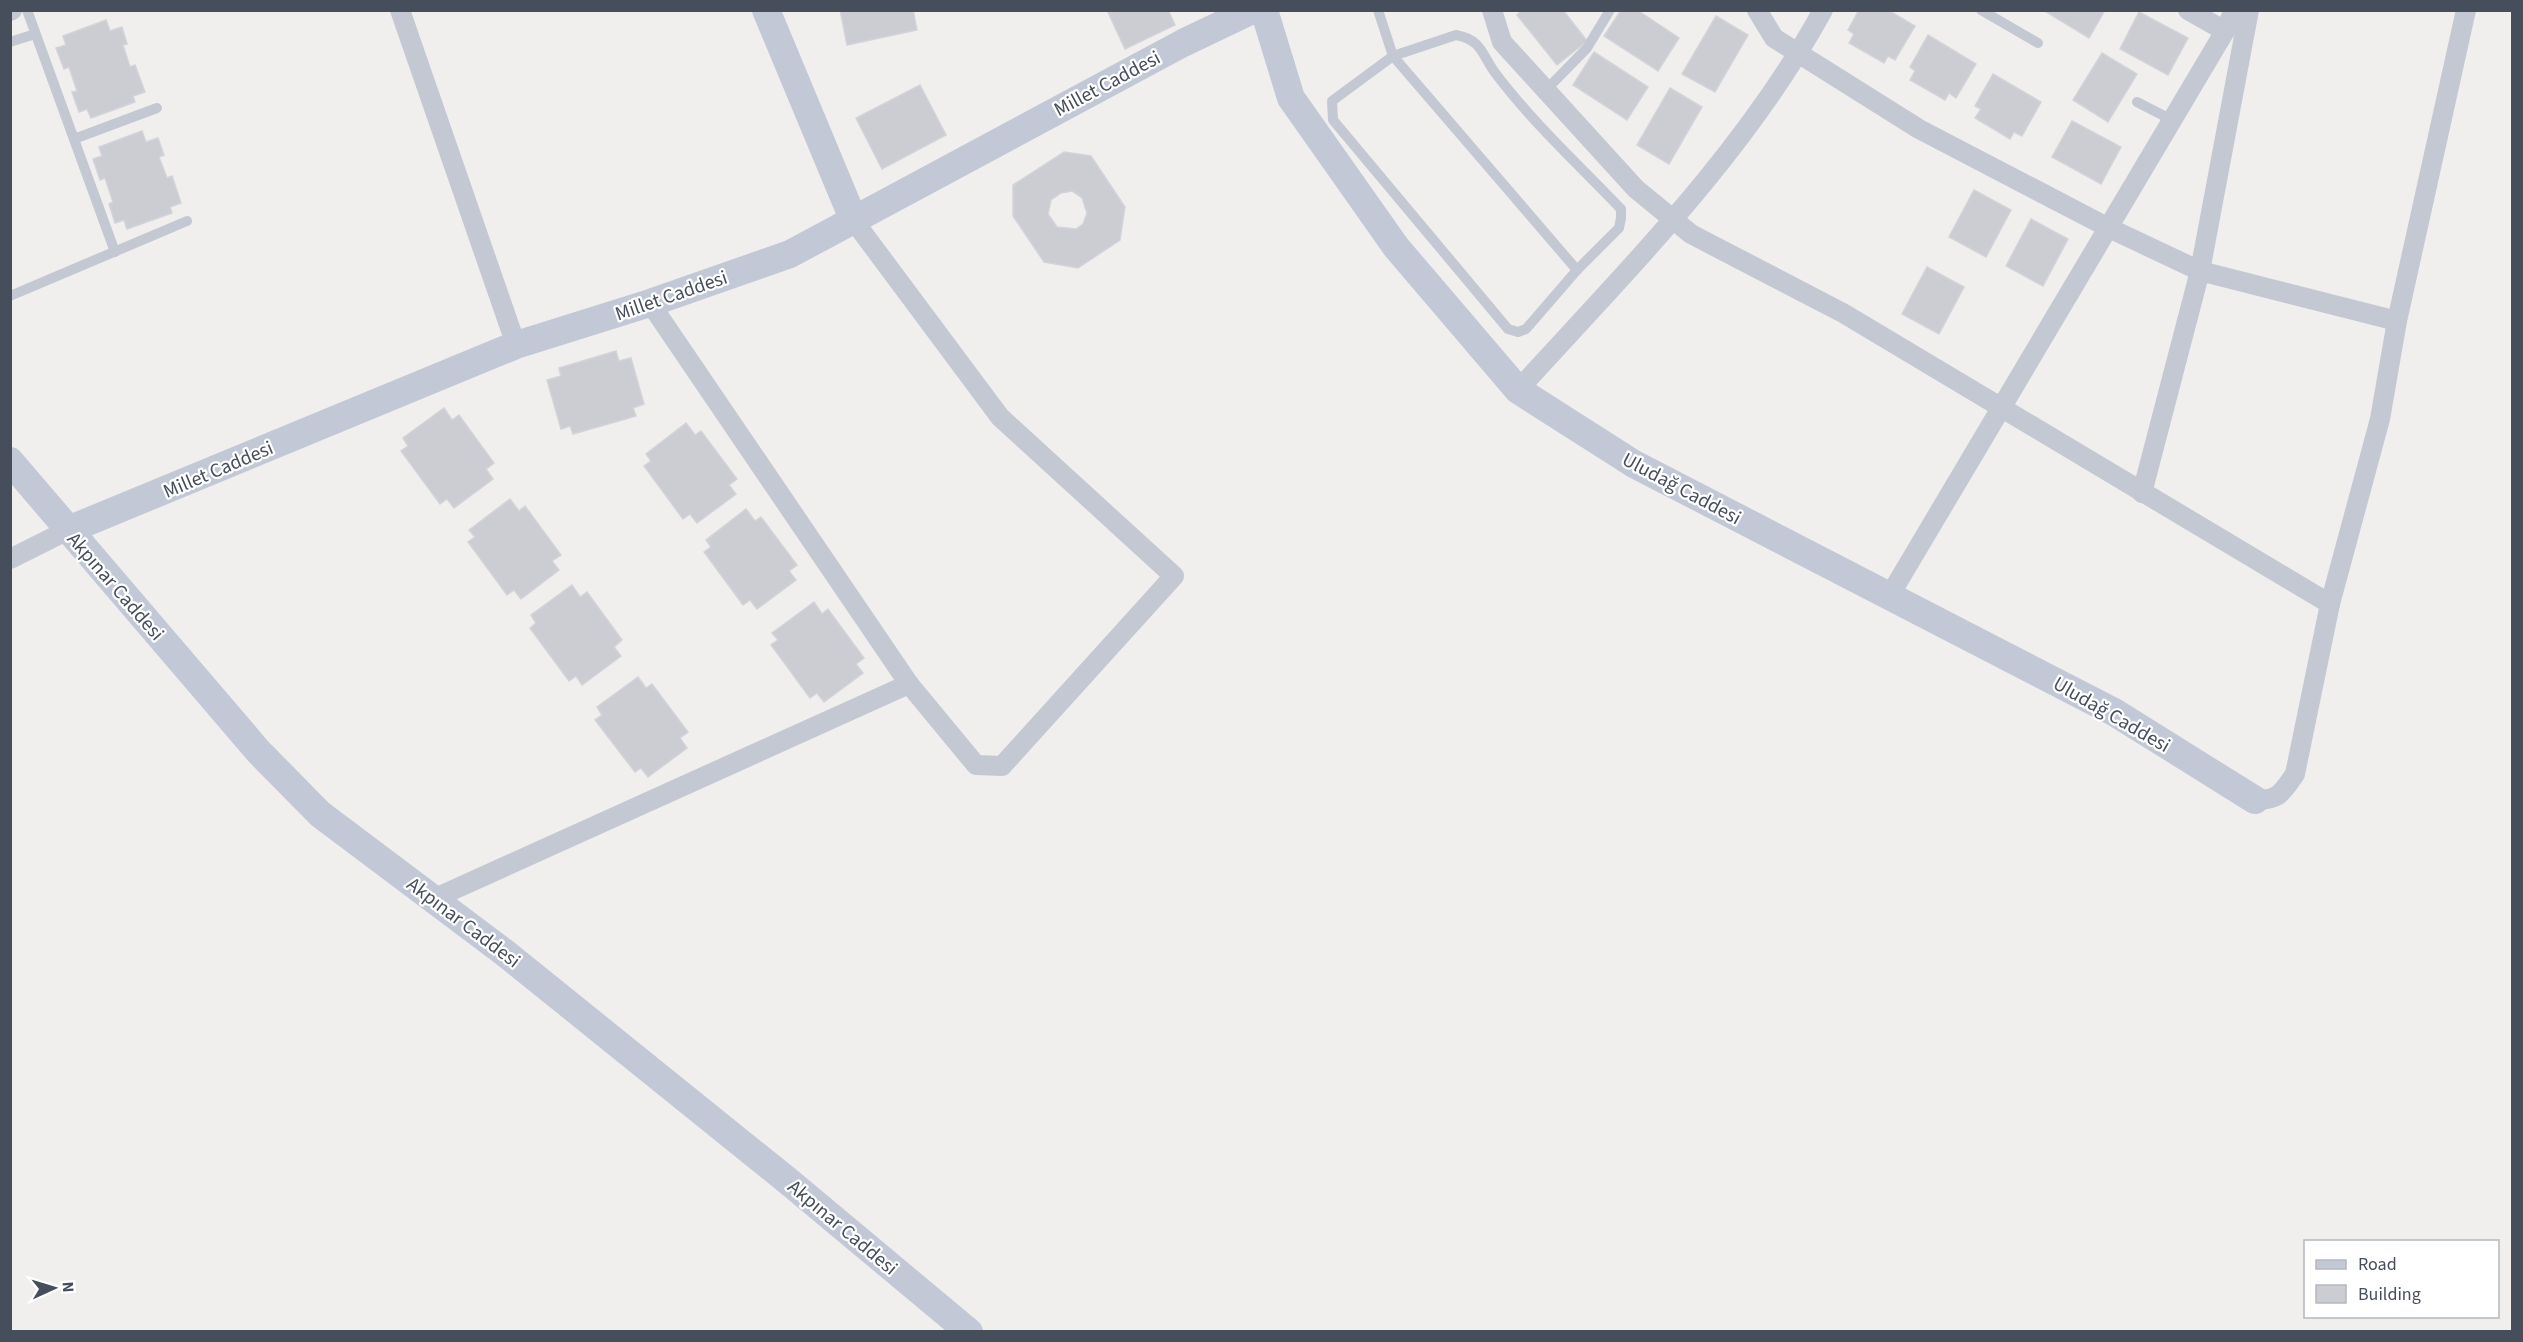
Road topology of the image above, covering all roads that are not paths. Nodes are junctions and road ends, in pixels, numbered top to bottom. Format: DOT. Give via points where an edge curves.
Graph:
graph roads {
  1 [pos="27,10"];
  2 [pos="400,10"];
  3 [pos="766,10"];
  4 [pos="1251,10"];
  5 [pos="1264,10"];
  6 [pos="1378,10"];
  7 [pos="1492,10"];
  8 [pos="1610,10"];
  9 [pos="1757,10"];
  10 [pos="1823,10"];
  11 [pos="1981,10"];
  12 [pos="2188,10"];
  13 [pos="2234,10"];
  14 [pos="2249,10"];
  15 [pos="2465,11"];
  16 [pos="2225,31"];
  17 [pos="35,34"];
  18 [pos="10,42"];
  19 [pos="2038,43"];
  20 [pos="1799,54"];
  21 [pos="1393,56"];
  22 [pos="1546,90"];
  23 [pos="2137,102"];
  24 [pos="157,108"];
  25 [pos="2172,120"];
  26 [pos="74,139"];
  27 [pos="1673,219"];
  28 [pos="187,221"];
  29 [pos="854,221"];
  30 [pos="2109,228"];
  31 [pos="115,252"];
  32 [pos="1577,270"];
  33 [pos="2200,271"];
  34 [pos="10,296"];
  35 [pos="650,303"];
  36 [pos="2397,321"];
  37 [pos="516,345"];
  38 [pos="1518,390"];
  39 [pos="2002,406"];
  40 [pos="10,461"];
  41 [pos="2142,493"];
  42 [pos="68,530"];
  43 [pos="10,559"];
  44 [pos="1890,596"];
  45 [pos="2330,604"];
  46 [pos="909,684"];
  47 [pos="2256,800"];
  48 [pos="433,899"];
  49 [pos="969,1332"];
  1 -- 17 [label="lane"];
  2 -- 37 [label="street"];
  3 -- 29 [label="street"];
  4 -- 29 [label="street, Millet Caddesi" via="952,165"];
  5 -- 38 [label="street, Uludağ Caddesi" via="1291,99 1396,247"];
  6 -- 21 [label="lane"];
  7 -- 22 [label="street" via="1502,42"];
  8 -- 22 [label="lane" via="1587,48"];
  9 -- 20 [label="street" via="1774,38"];
  10 -- 20 [label="street"];
  11 -- 19 [label="lane"];
  12 -- 16 [label="street"];
  13 -- 16 [label="street"];
  14 -- 33 [label="street"];
  15 -- 36 [label="street"];
  16 -- 25 [label="street"];
  17 -- 18 [label="lane"];
  17 -- 26 [label="lane"];
  20 -- 27 [label="street" via="1762,108"];
  20 -- 30 [label="street" via="1919,129"];
  21 -- 32 [label="lane"];
  21 -- 32 [label="lane" via="1445,37 1456,35 1474,40 1513,96 1620,209 1619,228"];
  21 -- 32 [label="lane" via="1332,101 1333,120 1509,329 1526,329"];
  22 -- 27 [label="street" via="1636,189"];
  23 -- 25 [label="lane"];
  24 -- 26 [label="lane"];
  25 -- 30 [label="street"];
  26 -- 31 [label="lane"];
  27 -- 38 [label="street"];
  27 -- 39 [label="street" via="1691,234 1843,313"];
  28 -- 31 [label="lane"];
  29 -- 35 [label="street, Millet Caddesi" via="790,254"];
  29 -- 46 [label="street" via="999,417 1174,576 1002,766 976,765"];
  30 -- 33 [label="street"];
  30 -- 39 [label="street"];
  31 -- 34 [label="lane"];
  33 -- 36 [label="street"];
  33 -- 41 [label="street"];
  35 -- 37 [label="street, Millet Caddesi"];
  35 -- 46 [label="street"];
  36 -- 45 [label="street" via="2380,419"];
  37 -- 42 [label="street, Millet Caddesi"];
  38 -- 44 [label="street, Uludağ Caddesi" via="1634,464"];
  39 -- 41 [label="street"];
  39 -- 44 [label="street"];
  40 -- 42 [label="street, Akpınar Caddesi"];
  41 -- 45 [label="street"];
  42 -- 43 [label="street"];
  42 -- 48 [label="street, Akpınar Caddesi" via="258,751 313,806"];
  44 -- 47 [label="street, Uludağ Caddesi" via="2114,712"];
  45 -- 47 [label="street" via="2295,774 2282,793 2271,800"];
  46 -- 48 [label="street"];
  48 -- 49 [label="street, Akpınar Caddesi" via="788,1181"];
}
